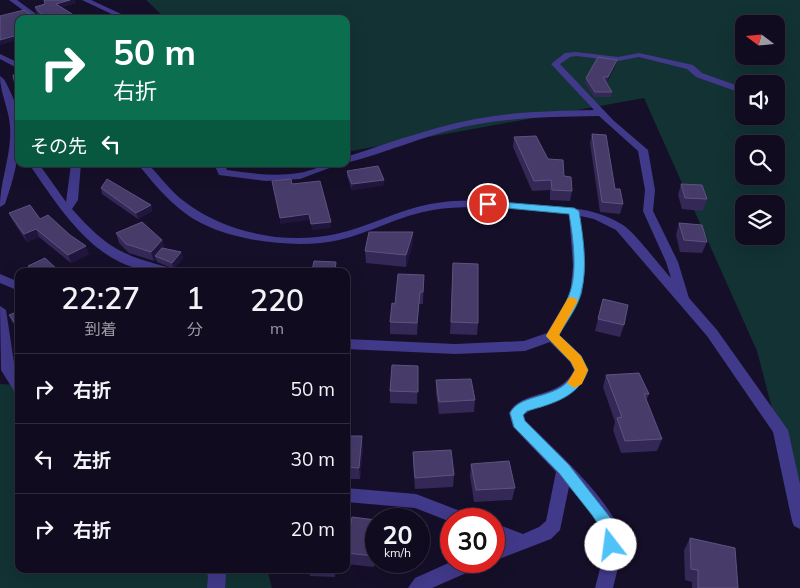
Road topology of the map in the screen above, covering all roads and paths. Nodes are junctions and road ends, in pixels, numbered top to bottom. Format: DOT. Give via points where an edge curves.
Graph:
graph roads {
  1 [pos="12,0"];
  2 [pos="85,0"];
  3 [pos="34,15"];
  4 [pos="120,15"];
  5 [pos="0,56"];
  6 [pos="15,65"];
  7 [pos="0,79"];
  8 [pos="735,88"];
  9 [pos="601,113"];
  10 [pos="15,129"];
  11 [pos="15,158"];
  12 [pos="350,159"];
  13 [pos="36,167"];
  14 [pos="76,167"];
  15 [pos="146,167"];
  16 [pos="220,167"];
  17 [pos="326,167"];
  18 [pos="0,204"];
  19 [pos="66,209"];
  20 [pos="574,211"];
  21 [pos="150,268"];
  22 [pos="0,278"];
  23 [pos="15,285"];
  24 [pos="683,300"];
  25 [pos="0,310"];
  26 [pos="552,336"];
  27 [pos="350,344"];
  28 [pos="15,381"];
  29 [pos="564,469"];
  30 [pos="350,495"];
  31 [pos="440,510"];
  32 [pos="800,520"];
  33 [pos="505,535"];
  34 [pos="521,541"];
  35 [pos="505,548"];
  36 [pos="215,573"];
  37 [pos="446,573"];
  38 [pos="216,588"];
  39 [pos="416,588"];
  40 [pos="604,588"];
  1 -- 3 [label="street"];
  2 -- 4 [label="street"];
  5 -- 6 [label="street"];
  7 -- 10 [label="street" via="8,93"];
  8 -- 9 [label="street" via="699,75 690,67 639,55 618,59 576,54 557,62 555,66"];
  9 -- 12 [label="street" via="512,116 479,121 429,133"];
  9 -- 24 [label="street" via="643,150 650,190 648,211 672,262"];
  11 -- 18 [label="street"];
  13 -- 19 [label="street"];
  14 -- 19 [label="street" via="73,200"];
  15 -- 20 [label="street" via="179,204 205,221 232,231 280,240 337,237 431,207 488,204"];
  16 -- 17 [label="street" via="223,173 266,178 300,176"];
  19 -- 21 [label="street" via="88,235 121,259"];
  20 -- 24 [label="street" via="598,216 620,228"];
  20 -- 26 [label="street" via="579,266 576,294"];
  22 -- 23 [label="street"];
  24 -- 32 [label="street" via="712,333 780,430"];
  25 -- 28 [label="street" via="8,370"];
  26 -- 27 [label="street" via="525,346 455,349"];
  26 -- 29 [label="street" via="576,359 581,370 578,380 554,398 516,413 518,424"];
  29 -- 34 [label="street" via="554,525 545,533"];
  29 -- 40 [label="street" via="610,530 612,560"];
  30 -- 31 [label="street" via="416,501"];
  33 -- 34 [label="street"];
  34 -- 35 [label="street"];
  36 -- 38 [label="street"];
  37 -- 39 [label="street"];
}
